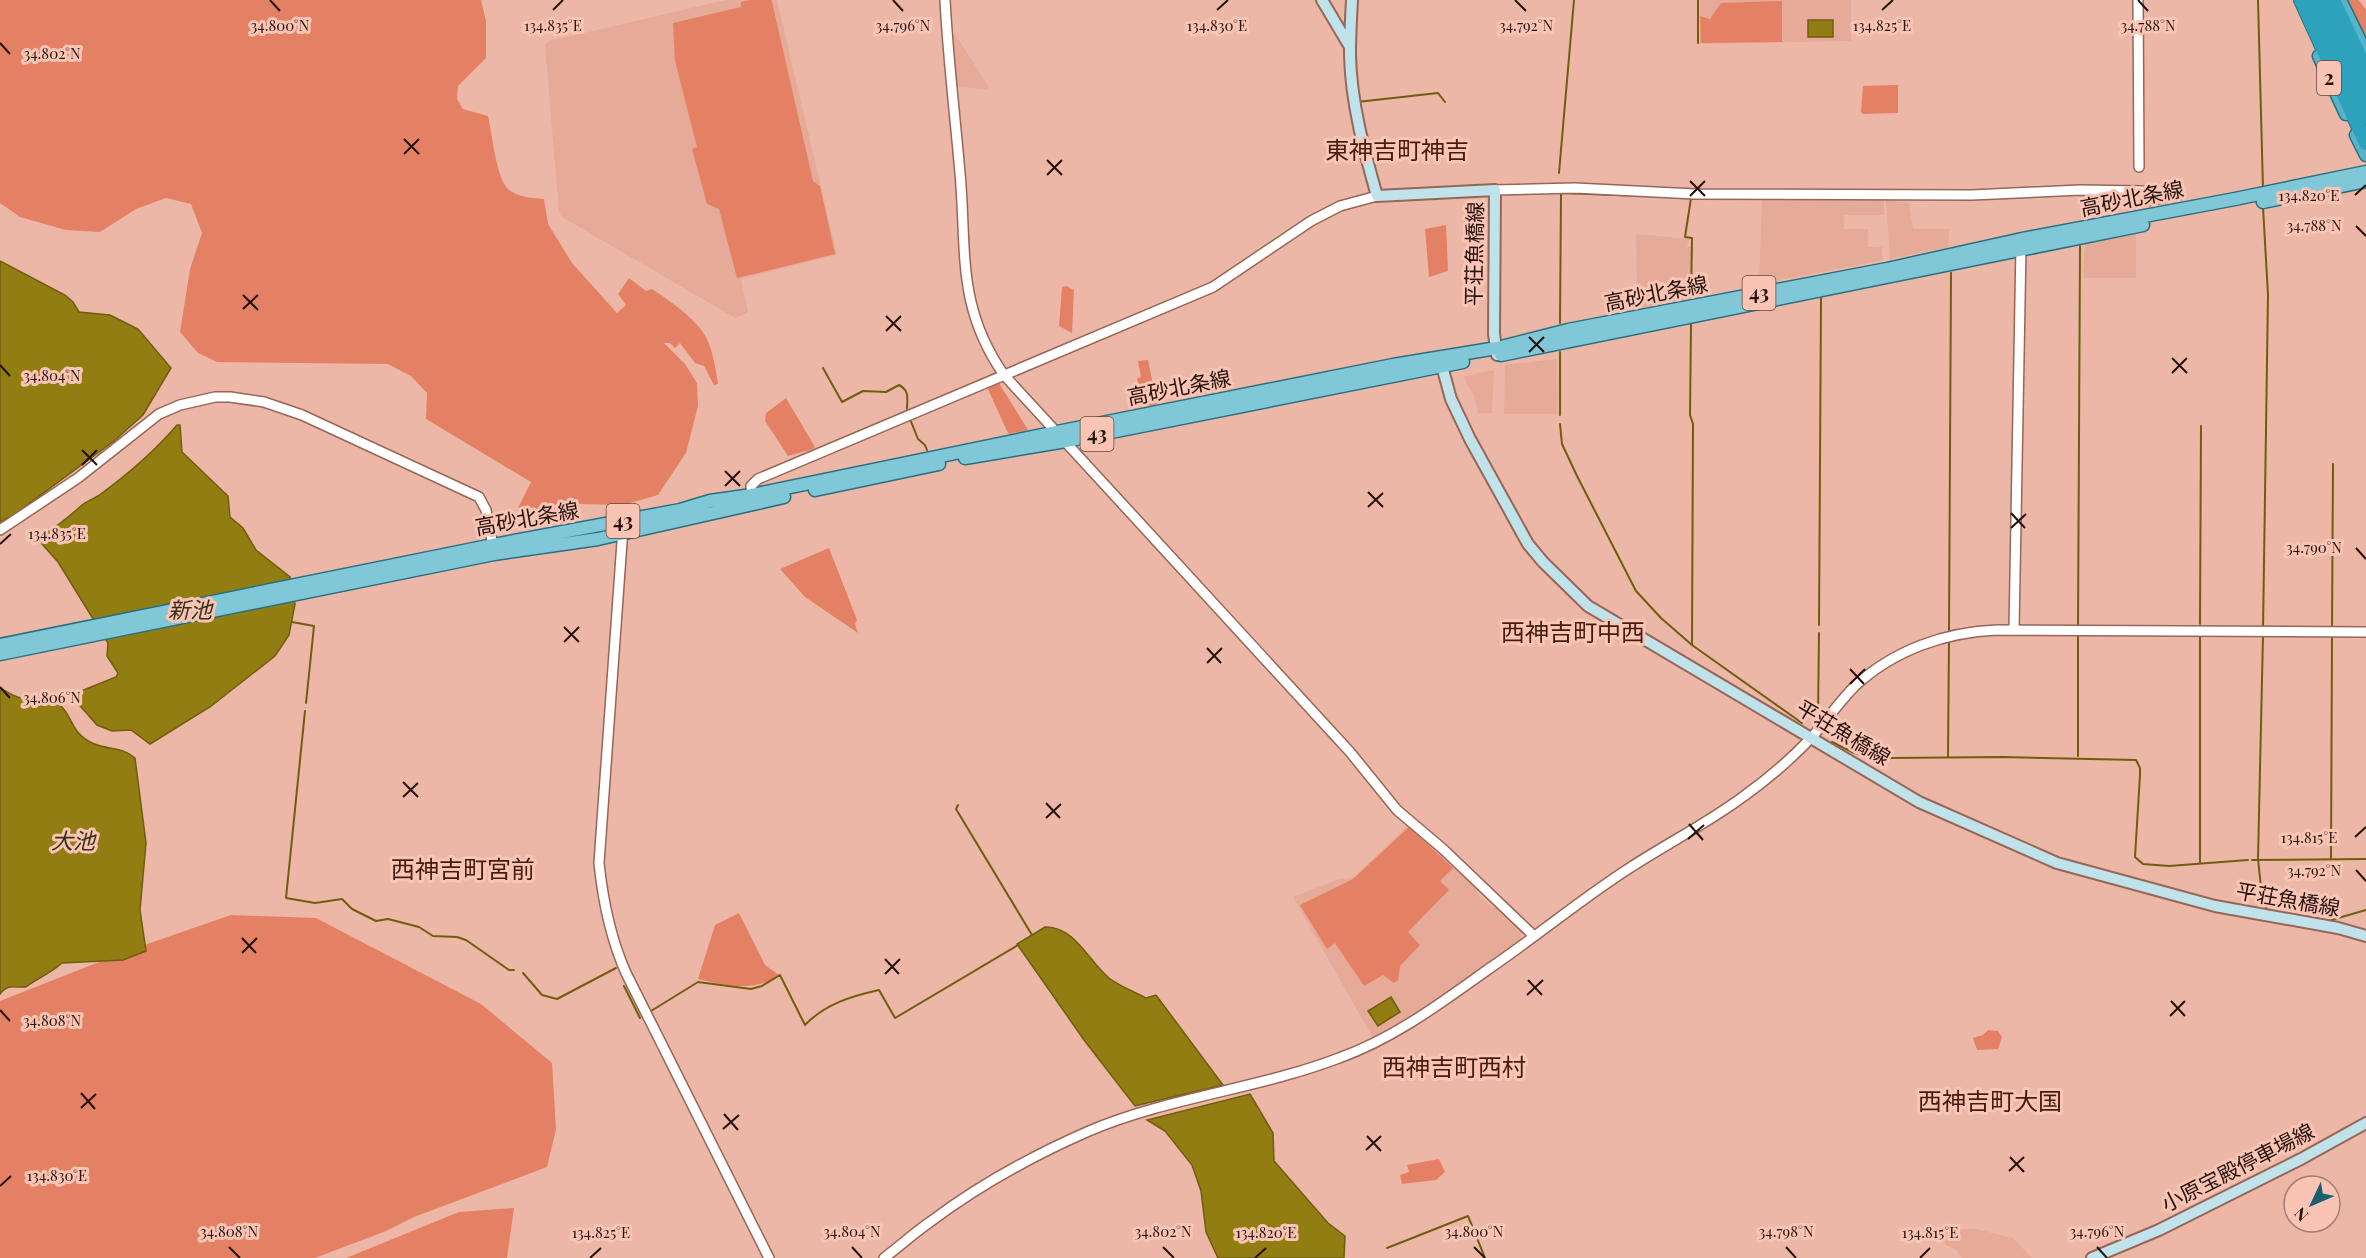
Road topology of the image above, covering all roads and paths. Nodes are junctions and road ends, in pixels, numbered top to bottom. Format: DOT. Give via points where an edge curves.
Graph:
graph roads {
  1 [pos="945,0"];
  2 [pos="1322,0"];
  3 [pos="1352,0"];
  4 [pos="2138,0"];
  5 [pos="2295,0"];
  6 [pos="2301,0"];
  7 [pos="2312,0"];
  8 [pos="2324,0"];
  9 [pos="2333,0"];
  10 [pos="2340,0"];
  11 [pos="1350,47"];
  12 [pos="2366,52"];
  13 [pos="2366,70"];
  14 [pos="2366,95"];
  15 [pos="2366,117"];
  16 [pos="2366,143"];
  17 [pos="2366,155"];
  18 [pos="2139,167"];
  19 [pos="2366,171"];
  20 [pos="2366,182"];
  21 [pos="1495,190"];
  22 [pos="2142,191"];
  23 [pos="1377,196"];
  24 [pos="2263,198"];
  25 [pos="2021,245"];
  26 [pos="1497,352"];
  27 [pos="1442,366"];
  28 [pos="1004,375"];
  29 [pos="1061,436"];
  30 [pos="752,500"];
  31 [pos="623,527"];
  32 [pos="0,530"];
  33 [pos="493,549"];
  34 [pos="2014,630"];
  35 [pos="88,632"];
  36 [pos="2366,632"];
  37 [pos="0,645"];
  38 [pos="0,654"];
  39 [pos="1813,735"];
  40 [pos="1534,936"];
  41 [pos="2366,936"];
  42 [pos="2366,1123"];
  43 [pos="769,1258"];
  44 [pos="884,1258"];
  45 [pos="2092,1258"];
  1 -- 28 [label="street" via="967,290 984,342"];
  2 -- 11 [label="main road"];
  3 -- 11 [label="main road"];
  4 -- 18 [label="street"];
  5 -- 17 [label="highway, 2"];
  6 -- 16 [label="highway"];
  7 -- 15 [label="highway, 2"];
  8 -- 14 [label="highway, 2"];
  9 -- 13 [label="highway"];
  10 -- 12 [label="highway, 2"];
  11 -- 23 [label="main road" via="1356,107"];
  19 -- 24 [label="main road, 高砂北条線 / 43"];
  20 -- 24 [label="main road, 高砂北条線 / 43"];
  21 -- 22 [label="street" via="1972,195"];
  21 -- 23 [label="main road, 平荘魚橋線"];
  21 -- 26 [label="main road, 平荘魚橋線"];
  23 -- 28 [label="street" via="1348,203 1318,217 1213,286"];
  24 -- 25 [label="main road, 高砂北条線 / 43"];
  25 -- 26 [label="main road, 高砂北条線 / 43" via="1758,304"];
  25 -- 34 [label="street"];
  26 -- 27 [label="main road, 高砂北条線 / 43"];
  26 -- 29 [label="main road, 高砂北条線 / 43" via="1393,365"];
  27 -- 29 [label="main road, 高砂北条線 / 43"];
  27 -- 39 [label="main road, 平荘魚橋線" via="1455,408 1510,514 1536,555 1563,583 1588,606"];
  28 -- 29 [label="street"];
  28 -- 30 [label="street" via="764,476 753,483"];
  29 -- 30 [label="main road, 高砂北条線 / 43"];
  29 -- 40 [label="street" via="1350,752 1397,810"];
  30 -- 31 [label="main road, 高砂北条線 / 43" via="715,511"];
  31 -- 33 [label="main road, 高砂北条線 / 43" via="561,545"];
  31 -- 43 [label="street" via="599,863 602,895 614,945 626,973"];
  32 -- 33 [label="street" via="78,478 159,414 196,400 230,397 302,414 479,497 486,510"];
  33 -- 35 [label="main road, 高砂北条線 / 43"];
  34 -- 36 [label="street"];
  34 -- 39 [label="street" via="1966,631 1922,644 1884,664 1846,696"];
  35 -- 37 [label="main road, 高砂北条線 / 43"];
  35 -- 38 [label="main road, 高砂北条線 / 43"];
  39 -- 40 [label="street" via="1740,800 1603,885"];
  39 -- 41 [label="main road, 平荘魚橋線" via="1935,810 2057,863 2222,908"];
  40 -- 44 [label="street" via="1424,1015 1373,1044 1303,1071 1131,1116 1089,1131 1038,1155 964,1199"];
  42 -- 45 [label="main road, 小原宝殿停車場線" via="2159,1230"];
}
